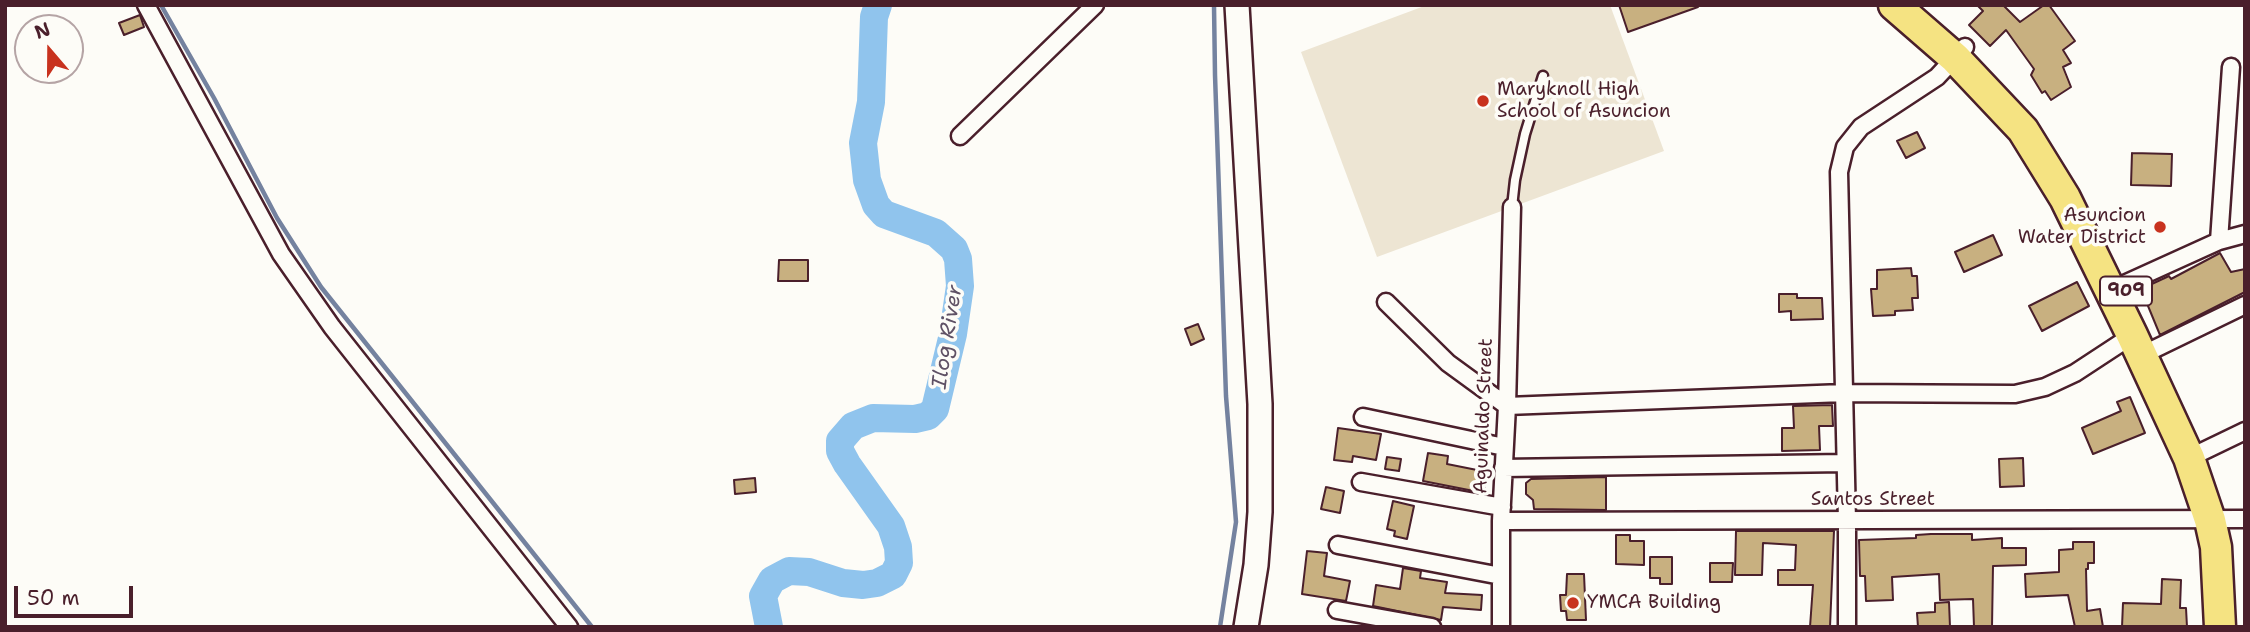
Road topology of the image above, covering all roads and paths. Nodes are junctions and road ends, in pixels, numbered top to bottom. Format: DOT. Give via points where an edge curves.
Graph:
graph roads {
  1 [pos="146,5"];
  2 [pos="1095,5"];
  3 [pos="1237,5"];
  4 [pos="1894,5"];
  5 [pos="1918,5"];
  6 [pos="1960,52"];
  7 [pos="2231,67"];
  8 [pos="1543,76"];
  9 [pos="960,136"];
  10 [pos="1512,207"];
  11 [pos="2245,234"];
  12 [pos="2219,242"];
  13 [pos="2117,287"];
  14 [pos="1386,302"];
  15 [pos="2245,305"];
  16 [pos="2143,342"];
  17 [pos="1843,393"];
  18 [pos="1507,406"];
  19 [pos="1363,417"];
  20 [pos="2245,431"];
  21 [pos="1504,447"];
  22 [pos="2196,455"];
  23 [pos="1844,463"];
  24 [pos="1503,468"];
  25 [pos="1361,482"];
  26 [pos="1501,514"];
  27 [pos="2226,519"];
  28 [pos="1847,521"];
  29 [pos="1338,545"];
  30 [pos="1501,576"];
  31 [pos="1337,610"];
  32 [pos="569,627"];
  33 [pos="1247,627"];
  34 [pos="1432,627"];
  35 [pos="1501,627"];
  36 [pos="1847,627"];
  37 [pos="2220,627"];
  38 [pos="2233,627"];
  1 -- 32 [label="street" via="281,254 332,327"];
  2 -- 9 [label="street"];
  3 -- 33 [label="street" via="1261,451 1256,565"];
  4 -- 6 [label="highway, 909"];
  5 -- 6 [label="highway, 909"];
  6 -- 13 [label="highway, 909" via="2029,126"];
  6 -- 17 [label="street" via="1937,77 1861,127 1845,147 1839,172"];
  7 -- 12 [label="street"];
  8 -- 10 [label="lane" via="1525,134"];
  10 -- 18 [label="street, Aguinaldo Street"];
  11 -- 12 [label="street"];
  12 -- 13 [label="street"];
  13 -- 16 [label="highway, 909"];
  14 -- 18 [label="street" via="1448,363"];
  15 -- 16 [label="street"];
  16 -- 17 [label="street" via="2045,387 2015,394"];
  16 -- 22 [label="highway, 909"];
  17 -- 18 [label="street"];
  17 -- 23 [label="street"];
  18 -- 21 [label="street, Aguinaldo Street"];
  19 -- 21 [label="street"];
  20 -- 22 [label="street"];
  21 -- 24 [label="street, Aguinaldo Street"];
  22 -- 27 [label="highway, 909"];
  23 -- 24 [label="street"];
  23 -- 28 [label="street"];
  24 -- 26 [label="street, Aguinaldo Street"];
  25 -- 26 [label="street, Santos Street"];
  26 -- 28 [label="street, Santos Street"];
  26 -- 30 [label="street, Aguinaldo Street"];
  27 -- 28 [label="street, Santos Street"];
  27 -- 37 [label="highway, 909" via="2216,547"];
  27 -- 38 [label="highway, 909"];
  28 -- 36 [label="street"];
  29 -- 30 [label="street"];
  30 -- 35 [label="street, Aguinaldo Street"];
  31 -- 34 [label="street"];
}
